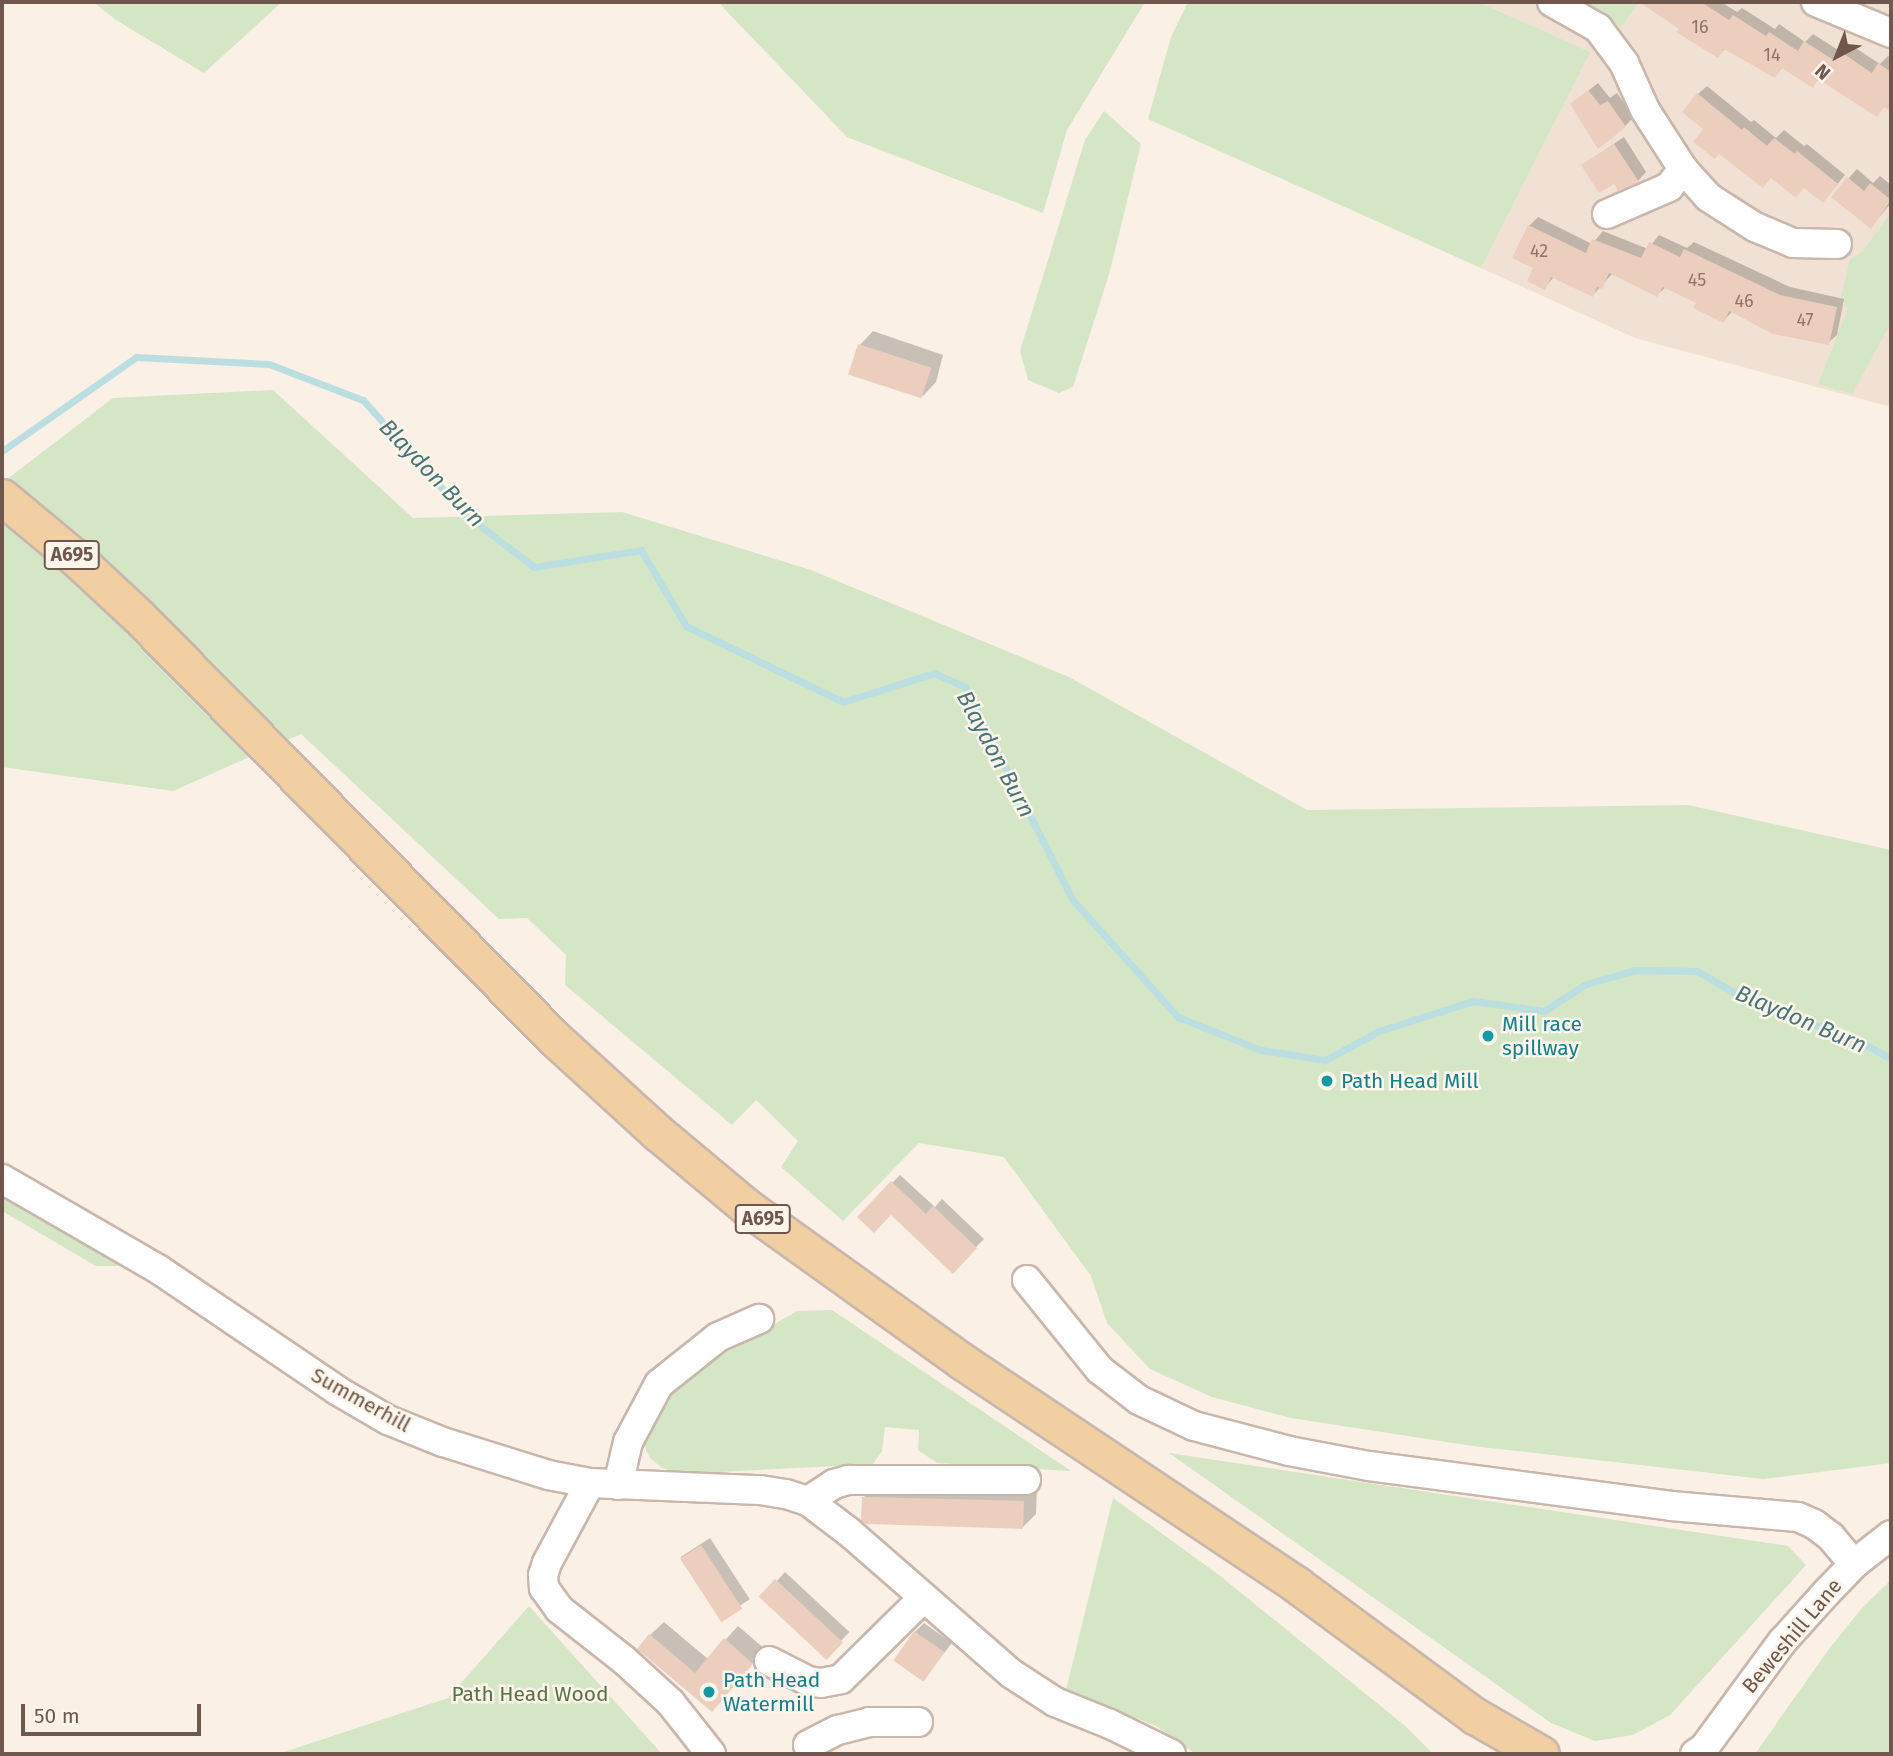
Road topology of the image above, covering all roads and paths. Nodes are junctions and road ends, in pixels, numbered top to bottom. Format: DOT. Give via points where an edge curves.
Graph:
graph roads {
  1 [pos="1552,2"];
  2 [pos="1816,2"];
  3 [pos="1891,33"];
  4 [pos="1683,169"];
  5 [pos="1607,214"];
  6 [pos="1837,244"];
  7 [pos="2,497"];
  8 [pos="2,1179"];
  9 [pos="1027,1280"];
  10 [pos="759,1320"];
  11 [pos="1026,1480"];
  12 [pos="604,1484"];
  13 [pos="807,1501"];
  14 [pos="1891,1535"];
  15 [pos="1854,1564"];
  16 [pos="922,1599"];
  17 [pos="769,1661"];
  18 [pos="1475,1716"];
  19 [pos="918,1722"];
  20 [pos="803,1751"];
  21 [pos="1700,1752"];
  22 [pos="711,1754"];
  23 [pos="1171,1754"];
  24 [pos="1512,1754"];
  25 [pos="1541,1754"];
  1 -- 4 [label="street" via="1598,29 1624,64 1645,110"];
  2 -- 3 [label="street"];
  4 -- 5 [label="street" via="1669,187"];
  4 -- 6 [label="street" via="1707,197 1755,227 1793,243"];
  7 -- 18 [label="main road, A695" via="138,617 555,1039 748,1208 962,1362 1297,1585"];
  8 -- 12 [label="street, Summerhill" via="158,1269 388,1420 498,1460"];
  9 -- 15 [label="street" via="1100,1370 1139,1400 1194,1426 1369,1466 1671,1506 1798,1517 1831,1537"];
  10 -- 12 [label="street" via="718,1337 659,1384"];
  11 -- 13 [label="street" via="904,1470 834,1484"];
  12 -- 13 [label="street, Summerhill" via="760,1490"];
  12 -- 22 [label="street" via="547,1563 544,1588 559,1609 670,1703"];
  13 -- 16 [label="street" via="849,1532"];
  14 -- 15 [label="street, Beweshill Lane"];
  15 -- 21 [label="street, Beweshill Lane" via="1782,1642"];
  16 -- 17 [label="street" via="841,1679 808,1681"];
  16 -- 23 [label="street" via="1012,1674 1055,1702"];
  18 -- 24 [label="main road, A695"];
  18 -- 25 [label="main road, A695"];
  19 -- 20 [label="street" via="869,1722 838,1730"];
}
